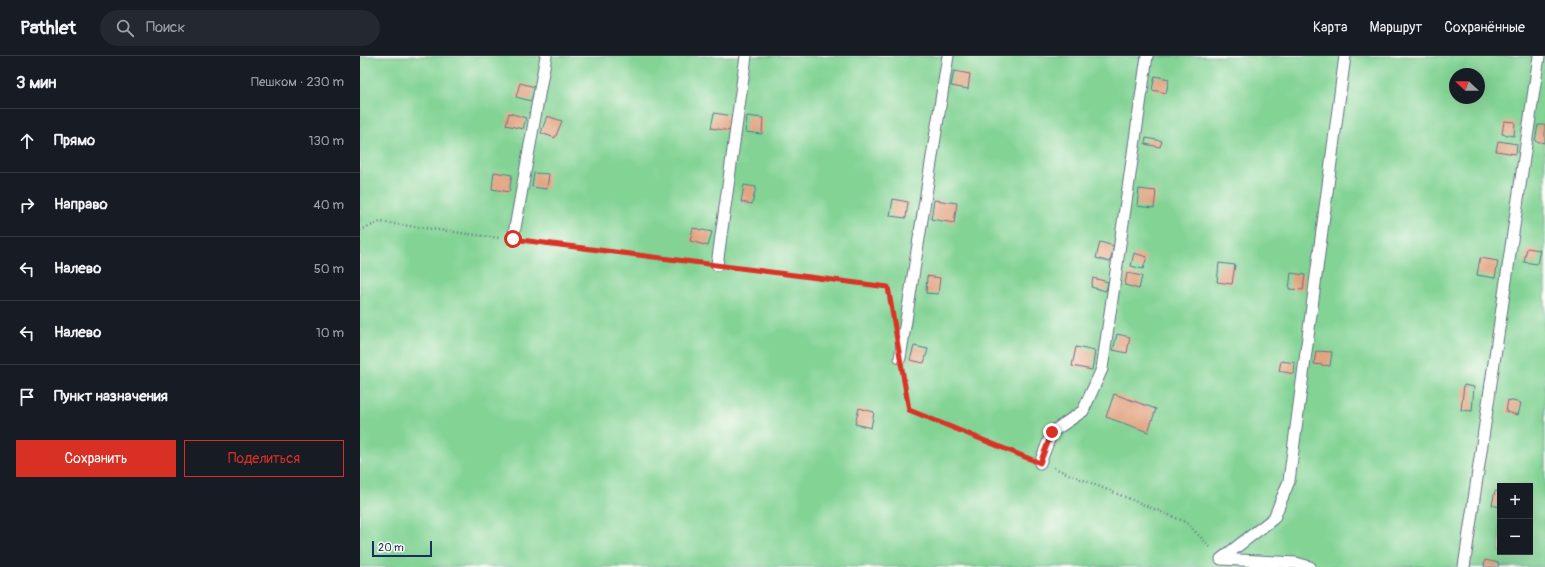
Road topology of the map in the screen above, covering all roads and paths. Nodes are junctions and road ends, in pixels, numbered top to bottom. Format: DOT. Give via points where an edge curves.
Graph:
graph roads {
  1 [pos="546,56"];
  2 [pos="746,56"];
  3 [pos="948,56"];
  4 [pos="1147,56"];
  5 [pos="1344,56"];
  6 [pos="1538,56"];
  7 [pos="360,230"];
  8 [pos="513,239"];
  9 [pos="717,265"];
  10 [pos="892,308"];
  11 [pos="900,358"];
  12 [pos="1040,463"];
  13 [pos="1221,560"];
  14 [pos="1310,567"];
  15 [pos="1464,567"];
  1 -- 8 [label="lane"];
  2 -- 9 [label="lane"];
  3 -- 11 [label="lane"];
  4 -- 12 [label="lane" via="1102,369 1083,411 1052,432"];
  5 -- 13 [label="lane" via="1290,481 1274,518"];
  6 -- 15 [label="lane"];
  7 -- 8 [label="path" via="380,222"];
  8 -- 9 [label="path"];
  9 -- 10 [label="path" via="888,287"];
  11 -- 12 [label="path" via="909,410"];
  12 -- 13 [label="path" via="1186,522"];
  13 -- 14 [label="lane" via="1296,563"];
}
